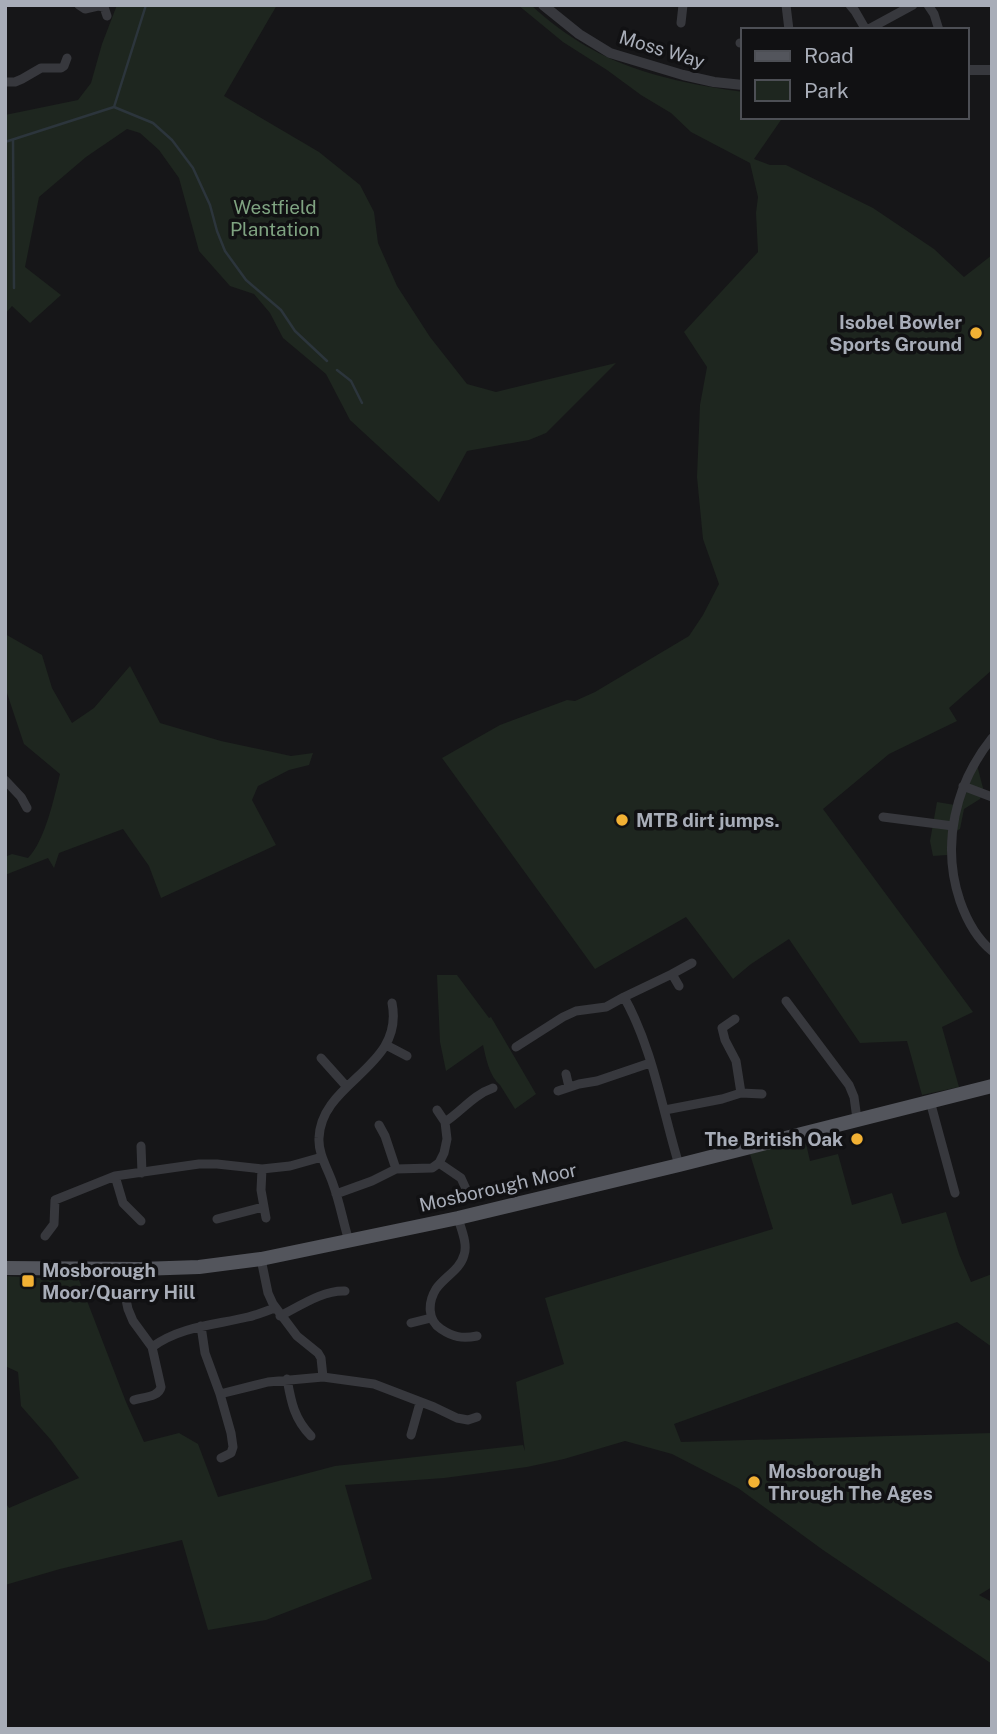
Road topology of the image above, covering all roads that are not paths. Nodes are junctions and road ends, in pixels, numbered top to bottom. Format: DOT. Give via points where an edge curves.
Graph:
graph roads {
  1 [pos="79,5"];
  2 [pos="543,5"];
  3 [pos="683,5"];
  4 [pos="786,5"];
  5 [pos="850,5"];
  6 [pos="913,5"];
  7 [pos="928,5"];
  8 [pos="106,10"];
  9 [pos="681,23"];
  10 [pos="789,28"];
  11 [pos="866,28"];
  12 [pos="871,28"];
  13 [pos="938,28"];
  14 [pos="67,58"];
  15 [pos="969,70"];
  16 [pos="992,70"];
  17 [pos="5,82"];
  18 [pos="741,85"];
  19 [pos="992,738"];
  20 [pos="5,780"];
  21 [pos="963,786"];
  22 [pos="992,797"];
  23 [pos="27,808"];
  24 [pos="883,817"];
  25 [pos="953,826"];
  26 [pos="992,951"];
  27 [pos="692,963"];
  28 [pos="672,974"];
  29 [pos="679,986"];
  30 [pos="624,998"];
  31 [pos="786,1001"];
  32 [pos="392,1003"];
  33 [pos="735,1019"];
  34 [pos="386,1045"];
  35 [pos="516,1047"];
  36 [pos="407,1056"];
  37 [pos="321,1058"];
  38 [pos="650,1063"];
  39 [pos="566,1074"];
  40 [pos="992,1086"];
  41 [pos="347,1087"];
  42 [pos="493,1087"];
  43 [pos="569,1087"];
  44 [pos="558,1091"];
  45 [pos="741,1093"];
  46 [pos="762,1094"];
  47 [pos="930,1101"];
  48 [pos="437,1110"];
  49 [pos="665,1110"];
  50 [pos="857,1119"];
  51 [pos="444,1122"];
  52 [pos="379,1125"];
  53 [pos="141,1146"];
  54 [pos="322,1157"];
  55 [pos="439,1163"];
  56 [pos="679,1164"];
  57 [pos="262,1169"];
  58 [pos="396,1169"];
  59 [pos="142,1173"];
  60 [pos="115,1176"];
  61 [pos="466,1189"];
  62 [pos="956,1193"];
  63 [pos="336,1194"];
  64 [pos="263,1207"];
  65 [pos="267,1218"];
  66 [pos="458,1218"];
  67 [pos="217,1219"];
  68 [pos="141,1221"];
  69 [pos="45,1236"];
  70 [pos="349,1241"];
  71 [pos="261,1259"];
  72 [pos="5,1268"];
  73 [pos="345,1291"];
  74 [pos="125,1295"];
  75 [pos="278,1312"];
  76 [pos="431,1318"];
  77 [pos="411,1323"];
  78 [pos="201,1326"];
  79 [pos="477,1336"];
  80 [pos="152,1347"];
  81 [pos="323,1377"];
  82 [pos="287,1379"];
  83 [pos="220,1394"];
  84 [pos="134,1400"];
  85 [pos="420,1403"];
  86 [pos="477,1417"];
  87 [pos="411,1435"];
  88 [pos="311,1436"];
  89 [pos="221,1458"];
  1 -- 8 [label="street"];
  2 -- 18 [label="street, Moss Way" via="610,53 683,75"];
  3 -- 9 [label="street"];
  4 -- 10 [label="street"];
  5 -- 11 [label="street"];
  6 -- 12 [label="street"];
  7 -- 13 [label="street"];
  14 -- 17 [label="street" via="61,68 37,69 15,82"];
  15 -- 16 [label="street"];
  19 -- 21 [label="street"];
  20 -- 23 [label="street"];
  21 -- 22 [label="street"];
  21 -- 25 [label="street"];
  24 -- 25 [label="street"];
  25 -- 26 [label="street" via="956,888 971,926"];
  27 -- 28 [label="street"];
  28 -- 29 [label="street"];
  28 -- 30 [label="street"];
  30 -- 35 [label="street" via="563,1017"];
  30 -- 38 [label="street" via="641,1031"];
  31 -- 50 [label="street" via="849,1085"];
  32 -- 34 [label="street"];
  33 -- 45 [label="street" via="722,1028 736,1061"];
  34 -- 36 [label="street"];
  34 -- 41 [label="street"];
  37 -- 41 [label="street"];
  38 -- 43 [label="street"];
  38 -- 49 [label="street"];
  39 -- 43 [label="street"];
  40 -- 47 [label="main road, Mosborough Moor"];
  41 -- 54 [label="street" via="321,1124"];
  42 -- 51 [label="street"];
  43 -- 44 [label="street"];
  45 -- 46 [label="street"];
  45 -- 49 [label="street"];
  47 -- 50 [label="main road, Mosborough Moor"];
  47 -- 62 [label="street"];
  48 -- 51 [label="street"];
  49 -- 56 [label="street"];
  50 -- 56 [label="main road, Mosborough Moor"];
  51 -- 55 [label="street" via="447,1139"];
  52 -- 58 [label="street"];
  53 -- 59 [label="street"];
  54 -- 57 [label="street"];
  54 -- 63 [label="street"];
  55 -- 58 [label="street" via="432,1168"];
  55 -- 61 [label="street" via="461,1178"];
  56 -- 66 [label="main road, Mosborough Moor"];
  57 -- 59 [label="street" via="200,1164"];
  57 -- 64 [label="street"];
  58 -- 63 [label="street"];
  59 -- 60 [label="street"];
  60 -- 68 [label="street" via="123,1203"];
  60 -- 69 [label="street" via="55,1200 54,1224"];
  63 -- 70 [label="street"];
  64 -- 65 [label="street"];
  64 -- 67 [label="street"];
  66 -- 70 [label="main road, Mosborough Moor"];
  66 -- 76 [label="street" via="464,1258 436,1289"];
  70 -- 71 [label="main road, Mosborough Moor"];
  71 -- 72 [label="main road, Mosborough Moor" via="175,1268"];
  71 -- 75 [label="street" via="268,1293"];
  73 -- 75 [label="street"];
  74 -- 80 [label="street" via="134,1321"];
  75 -- 78 [label="street"];
  75 -- 81 [label="street" via="296,1336 318,1353"];
  76 -- 77 [label="street"];
  76 -- 79 [label="street" via="452,1336"];
  78 -- 80 [label="street"];
  78 -- 83 [label="street"];
  80 -- 84 [label="street" via="161,1390"];
  81 -- 82 [label="street"];
  81 -- 85 [label="street" via="374,1384"];
  82 -- 83 [label="street"];
  82 -- 88 [label="street" via="292,1407"];
  83 -- 89 [label="street" via="233,1447"];
  85 -- 86 [label="street" via="457,1418"];
  85 -- 87 [label="street"];
}
